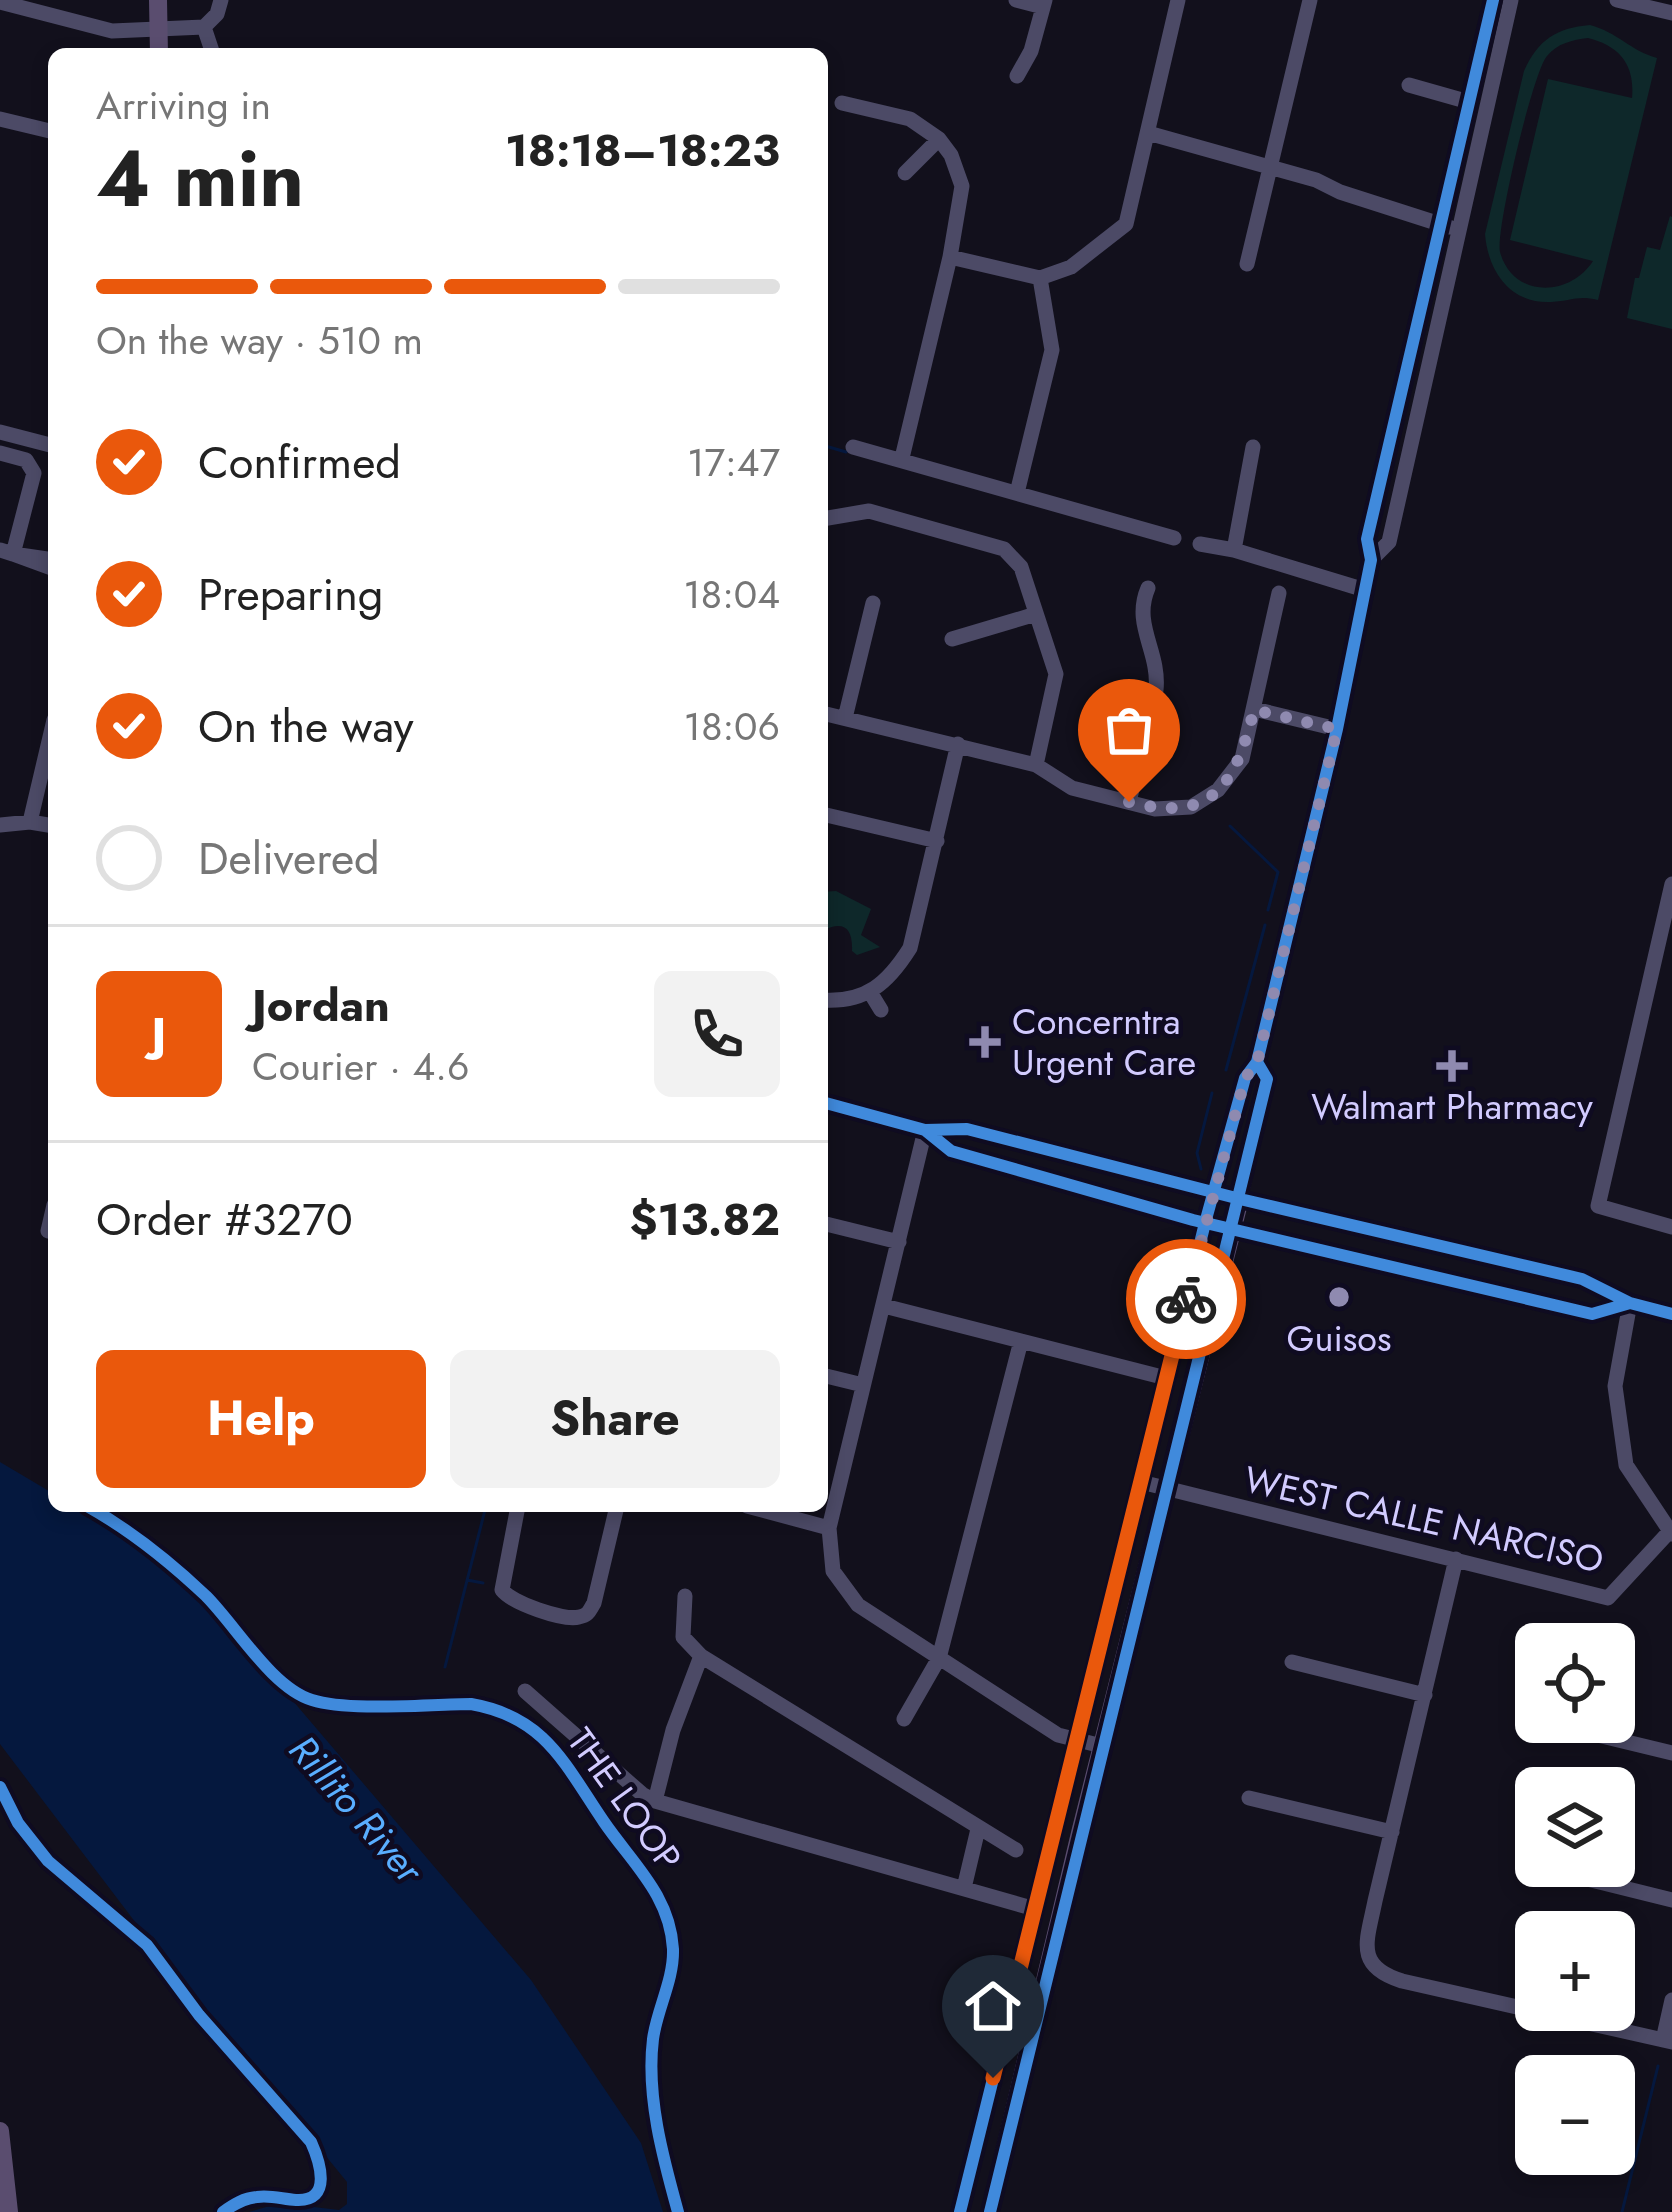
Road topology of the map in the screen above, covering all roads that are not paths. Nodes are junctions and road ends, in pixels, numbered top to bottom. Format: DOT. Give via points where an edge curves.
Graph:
graph roads {
  1 [pos="158,0"];
  2 [pos="221,0"];
  3 [pos="1016,0"];
  4 [pos="1178,0"];
  5 [pos="1310,0"];
  6 [pos="1511,0"];
  7 [pos="1617,0"];
  8 [pos="1492,1"];
  9 [pos="0,2"];
  10 [pos="1044,4"];
  11 [pos="1672,14"];
  12 [pos="161,27"];
  13 [pos="204,27"];
  14 [pos="159,48"];
  15 [pos="211,48"];
  16 [pos="1017,76"];
  17 [pos="1409,85"];
  18 [pos="1469,101"];
  19 [pos="842,103"];
  20 [pos="0,119"];
  21 [pos="48,131"];
  22 [pos="1148,133"];
  23 [pos="939,139"];
  24 [pos="1271,166"];
  25 [pos="905,173"];
  26 [pos="1440,225"];
  27 [pos="1459,230"];
  28 [pos="950,257"];
  29 [pos="1247,264"];
  30 [pos="1040,278"];
  31 [pos="0,432"];
  32 [pos="48,444"];
  33 [pos="853,447"];
  34 [pos="1253,447"];
  35 [pos="0,453"];
  36 [pos="902,458"];
  37 [pos="1016,493"];
  38 [pos="828,518"];
  39 [pos="1174,538"];
  40 [pos="1200,544"];
  41 [pos="1234,550"];
  42 [pos="7,552"];
  43 [pos="1371,560"];
  44 [pos="48,562"];
  45 [pos="1148,588"];
  46 [pos="1366,590"];
  47 [pos="1279,593"];
  48 [pos="873,603"];
  49 [pos="1036,614"];
  50 [pos="952,639"];
  51 [pos="1254,710"];
  52 [pos="828,714"];
  53 [pos="845,718"];
  54 [pos="1337,729"];
  55 [pos="958,744"];
  56 [pos="48,746"];
  57 [pos="1036,765"];
  58 [pos="1207,798"];
  59 [pos="1129,802"];
  60 [pos="828,815"];
  61 [pos="1216,817"];
  62 [pos="30,822"];
  63 [pos="0,825"];
  64 [pos="48,825"];
  65 [pos="937,841"];
  66 [pos="1672,884"];
  67 [pos="1652,962"];
  68 [pos="1672,967"];
  69 [pos="870,992"];
  70 [pos="828,1000"];
  71 [pos="881,1010"];
  72 [pos="1257,1063"];
  73 [pos="828,1104"];
  74 [pos="926,1130"];
  75 [pos="1213,1192"];
  76 [pos="1240,1199"];
  77 [pos="1205,1223"];
  78 [pos="828,1224"];
  79 [pos="1672,1227"];
  80 [pos="1232,1230"];
  81 [pos="899,1242"];
  82 [pos="1630,1304"];
  83 [pos="884,1306"];
  84 [pos="1672,1314"];
  85 [pos="1021,1341"];
  86 [pos="828,1376"];
  87 [pos="1166,1378"];
  88 [pos="863,1385"];
  89 [pos="1141,1481"];
  90 [pos="1167,1489"];
  91 [pos="517,1512"];
  92 [pos="616,1512"];
  93 [pos="769,1512"];
  94 [pos="829,1528"];
  95 [pos="1671,1533"];
  96 [pos="1456,1559"];
  97 [pos="685,1596"];
  98 [pos="701,1655"];
  99 [pos="939,1658"];
  100 [pos="1292,1662"];
  101 [pos="525,1691"];
  102 [pos="1425,1695"];
  103 [pos="904,1719"];
  104 [pos="1077,1740"];
  105 [pos="1631,1743"];
  106 [pos="1102,1746"];
  107 [pos="1672,1753"];
  108 [pos="1249,1798"];
  109 [pos="656,1801"];
  110 [pos="978,1829"];
  111 [pos="1392,1832"];
  112 [pos="1016,1850"];
  113 [pos="1620,1887"];
  114 [pos="964,1888"];
  115 [pos="1672,1900"];
  116 [pos="1035,1909"];
  117 [pos="1672,2000"];
  118 [pos="1667,2041"];
  119 [pos="0,2131"];
  120 [pos="9,2212"];
  121 [pos="960,2212"];
  122 [pos="990,2212"];
  1 -- 12 [label="main road"];
  2 -- 13 [label="street"];
  3 -- 10 [label="street"];
  4 -- 22 [label="street"];
  5 -- 24 [label="street"];
  6 -- 27 [label="street"];
  7 -- 11 [label="street"];
  8 -- 18 [label="street"];
  9 -- 12 [label="street" via="89,28"];
  10 -- 16 [label="street"];
  12 -- 13 [label="street"];
  12 -- 14 [label="main road"];
  13 -- 15 [label="street"];
  17 -- 18 [label="street"];
  18 -- 26 [label="street"];
  19 -- 23 [label="street" via="910,119"];
  20 -- 21 [label="street"];
  22 -- 24 [label="street"];
  22 -- 30 [label="street" via="1126,224 1071,267"];
  23 -- 25 [label="street"];
  23 -- 28 [label="street" via="962,186"];
  24 -- 26 [label="street"];
  24 -- 29 [label="street"];
  26 -- 27 [label="street"];
  26 -- 43 [label="street" via="1367,539"];
  27 -- 43 [label="street" via="1389,542"];
  28 -- 30 [label="street"];
  28 -- 36 [label="street"];
  30 -- 37 [label="street" via="1052,350"];
  31 -- 32 [label="street"];
  33 -- 36 [label="street"];
  34 -- 41 [label="street"];
  35 -- 42 [label="street" via="26,460 34,473"];
  36 -- 37 [label="street"];
  37 -- 39 [label="street"];
  38 -- 49 [label="street" via="869,511 1004,549 1021,567"];
  40 -- 41 [label="street"];
  41 -- 46 [label="street"];
  42 -- 44 [label="street"];
  43 -- 46 [label="street"];
  45 -- 59 [label="street" via="1139,609 1156,688"];
  46 -- 54 [label="street"];
  47 -- 51 [label="street"];
  48 -- 53 [label="street"];
  49 -- 50 [label="street"];
  49 -- 57 [label="street" via="1056,674"];
  51 -- 54 [label="street"];
  51 -- 58 [label="street" via="1242,759"];
  52 -- 53 [label="street"];
  53 -- 55 [label="street"];
  54 -- 72 [label="street"];
  55 -- 57 [label="street"];
  55 -- 65 [label="street"];
  56 -- 62 [label="street"];
  57 -- 59 [label="street" via="1072,788"];
  58 -- 59 [label="street" via="1191,808"];
  58 -- 61 [label="street"];
  60 -- 65 [label="street"];
  62 -- 63 [label="street"];
  62 -- 64 [label="street"];
  65 -- 69 [label="street" via="910,948"];
  66 -- 67 [label="street"];
  67 -- 68 [label="street"];
  67 -- 79 [label="street" via="1598,1206"];
  69 -- 70 [label="street"];
  69 -- 71 [label="street"];
  72 -- 75 [label="street" via="1245,1078"];
  72 -- 76 [label="street" via="1267,1079"];
  73 -- 74 [label="main road"];
  74 -- 75 [label="main road" via="967,1129"];
  74 -- 77 [label="main road" via="951,1151"];
  74 -- 81 [label="street"];
  75 -- 76 [label="main road"];
  75 -- 77 [label="main road"];
  76 -- 80 [label="main road"];
  76 -- 82 [label="main road" via="1582,1280"];
  77 -- 80 [label="main road"];
  77 -- 87 [label="main road"];
  78 -- 81 [label="street"];
  80 -- 82 [label="main road" via="1592,1314"];
  80 -- 90 [label="main road"];
  81 -- 83 [label="street"];
  82 -- 84 [label="main road"];
  82 -- 95 [label="street" via="1615,1386 1626,1465"];
  83 -- 85 [label="street"];
  83 -- 88 [label="street"];
  85 -- 87 [label="street"];
  85 -- 99 [label="street"];
  86 -- 88 [label="street"];
  87 -- 89 [label="main road"];
  88 -- 94 [label="street"];
  89 -- 90 [label="street, WEST CALLE NARCISO"];
  89 -- 104 [label="main road"];
  90 -- 96 [label="street, WEST CALLE NARCISO"];
  90 -- 106 [label="main road"];
  91 -- 92 [label="street" via="502,1575 505,1599 571,1618 588,1616 594,1603"];
  93 -- 94 [label="street"];
  94 -- 99 [label="street" via="833,1570 858,1605"];
  95 -- 96 [label="street, WEST CALLE NARCISO" via="1608,1598"];
  96 -- 102 [label="street"];
  97 -- 98 [label="street" via="682,1637"];
  98 -- 109 [label="street"];
  98 -- 110 [label="street"];
  99 -- 103 [label="street"];
  99 -- 104 [label="street"];
  100 -- 102 [label="street"];
  101 -- 109 [label="street"];
  102 -- 111 [label="street"];
  104 -- 106 [label="street"];
  104 -- 116 [label="main road"];
  105 -- 107 [label="street"];
  106 -- 122 [label="main road"];
  108 -- 111 [label="street"];
  109 -- 114 [label="street"];
  110 -- 112 [label="street"];
  110 -- 114 [label="street"];
  111 -- 118 [label="street" via="1366,1944 1376,1970"];
  113 -- 115 [label="street"];
  114 -- 116 [label="street"];
  116 -- 121 [label="main road"];
  117 -- 118 [label="street"];
  119 -- 120 [label="main road"];
}
